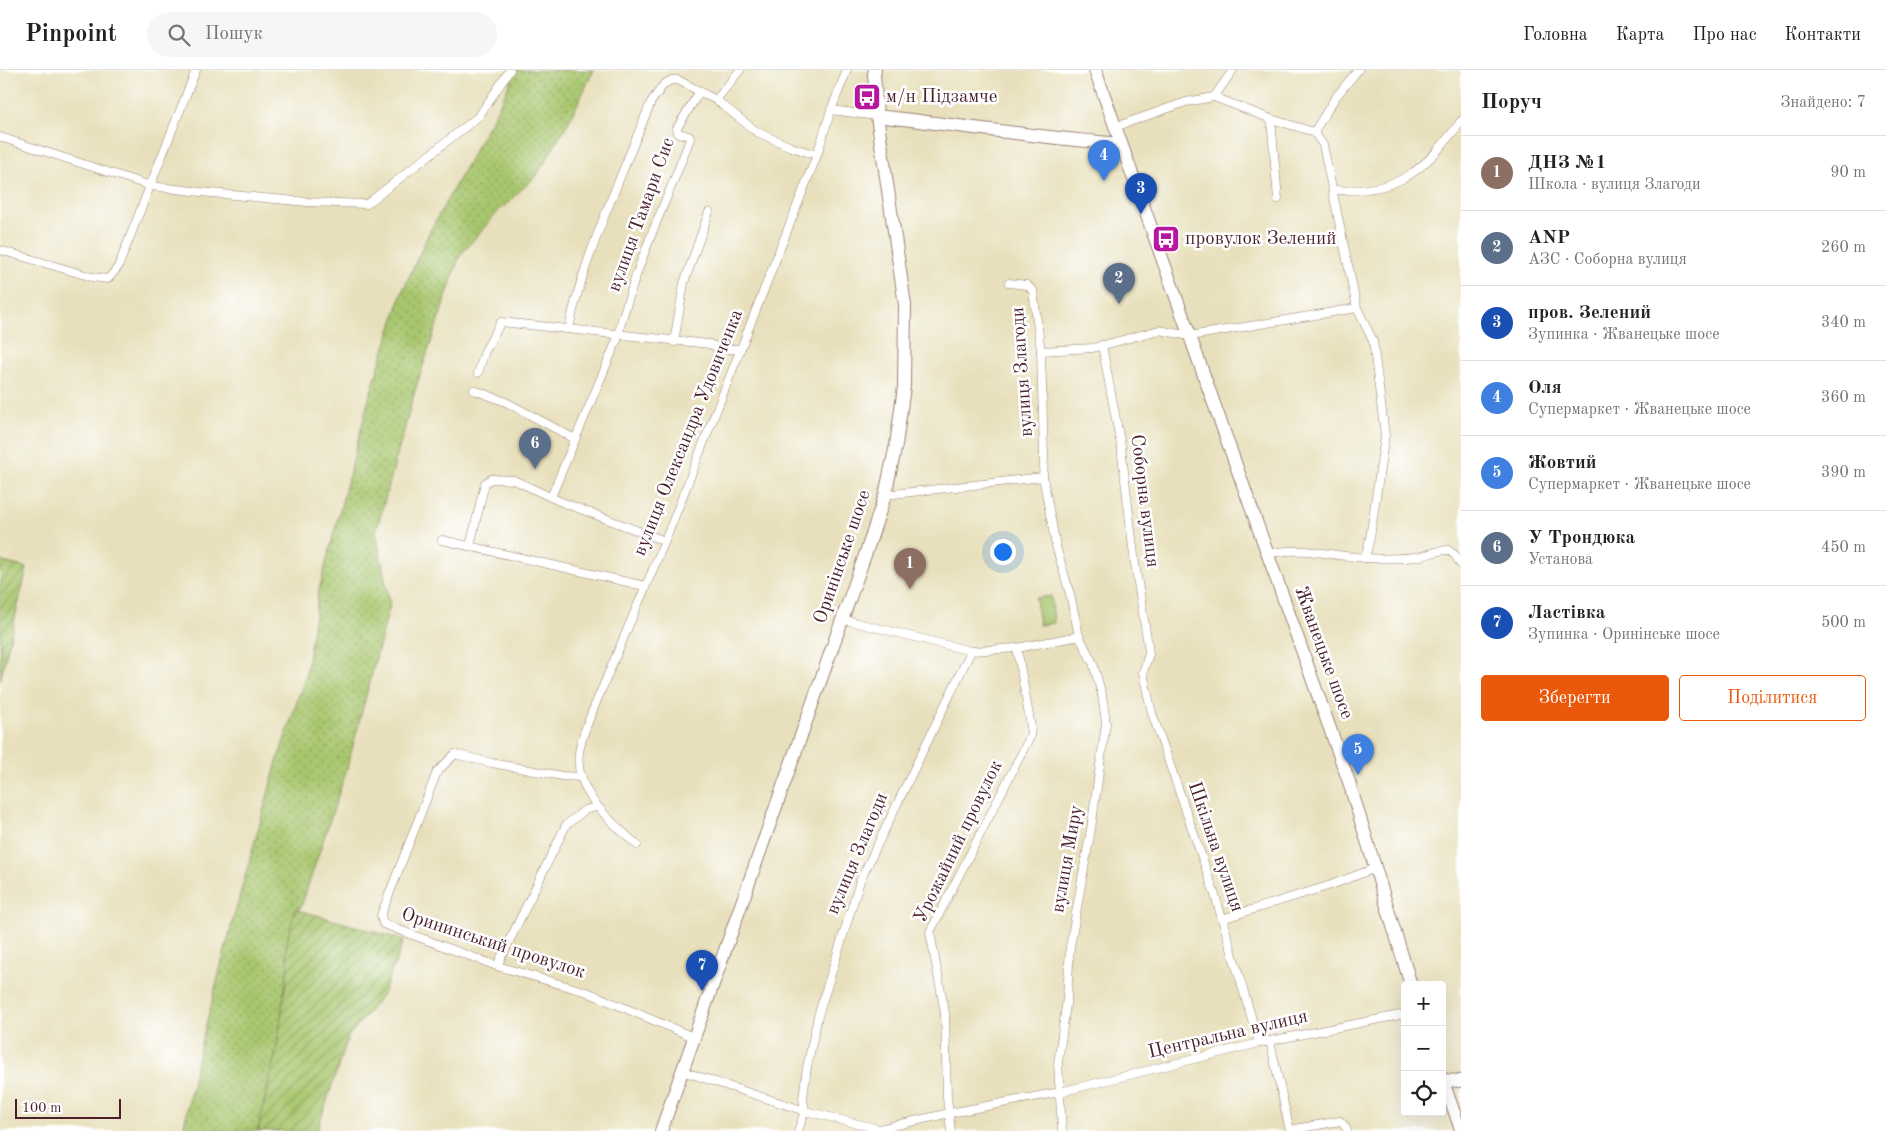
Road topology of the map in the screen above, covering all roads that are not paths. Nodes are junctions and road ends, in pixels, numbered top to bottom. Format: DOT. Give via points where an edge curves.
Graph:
graph roads {
  1 [pos="196,70"];
  2 [pos="510,70"];
  3 [pos="740,70"];
  4 [pos="847,70"];
  5 [pos="875,70"];
  6 [pos="1095,70"];
  7 [pos="1233,70"];
  8 [pos="1358,70"];
  9 [pos="700,91"];
  10 [pos="1214,97"];
  11 [pos="716,100"];
  12 [pos="831,110"];
  13 [pos="877,116"];
  14 [pos="1271,120"];
  15 [pos="1461,121"];
  16 [pos="1115,127"];
  17 [pos="1314,132"];
  18 [pos="0,137"];
  19 [pos="1122,144"];
  20 [pos="817,155"];
  21 [pos="151,186"];
  22 [pos="1333,190"];
  23 [pos="1278,199"];
  24 [pos="709,212"];
  25 [pos="0,250"];
  26 [pos="1009,282"];
  27 [pos="1356,308"];
  28 [pos="569,329"];
  29 [pos="619,335"];
  30 [pos="1190,336"];
  31 [pos="674,342"];
  32 [pos="1102,345"];
  33 [pos="740,349"];
  34 [pos="1041,351"];
  35 [pos="478,373"];
  36 [pos="474,390"];
  37 [pos="575,439"];
  38 [pos="1043,477"];
  39 [pos="885,495"];
  40 [pos="551,497"];
  41 [pos="442,540"];
  42 [pos="665,541"];
  43 [pos="470,546"];
  44 [pos="1268,554"];
  45 [pos="1365,558"];
  46 [pos="1461,565"];
  47 [pos="645,586"];
  48 [pos="841,619"];
  49 [pos="1079,636"];
  50 [pos="1017,648"];
  51 [pos="971,651"];
  52 [pos="1148,661"];
  53 [pos="582,777"];
  54 [pos="596,807"];
  55 [pos="637,845"];
  56 [pos="1376,868"];
  57 [pos="1222,919"];
  58 [pos="497,966"];
  59 [pos="1411,981"];
  60 [pos="1401,1015"];
  61 [pos="693,1036"];
  62 [pos="1270,1041"];
  63 [pos="1259,1043"];
  64 [pos="682,1071"];
  65 [pos="1446,1079"];
  66 [pos="1461,1081"];
  67 [pos="1446,1090"];
  68 [pos="1060,1092"];
  69 [pos="805,1111"];
  70 [pos="950,1113"];
  71 [pos="1327,1127"];
  72 [pos="1290,1130"];
  73 [pos="661,1131"];
  74 [pos="798,1131"];
  75 [pos="951,1131"];
  76 [pos="1062,1131"];
  77 [pos="1347,1131"];
  78 [pos="1461,1131"];
  1 -- 21 [label="street"];
  2 -- 21 [label="street" via="479,116 367,204 307,202"];
  3 -- 11 [label="street"];
  4 -- 12 [label="street, вулиця Олександра Удовиченка"];
  5 -- 13 [label="main road, Оринінське шосе"];
  6 -- 16 [label="main road, Жванецьке шосе"];
  7 -- 10 [label="street"];
  8 -- 17 [label="street" via="1335,98"];
  9 -- 11 [label="street"];
  9 -- 28 [label="street" via="674,79 658,91 589,256 574,301"];
  9 -- 29 [label="street, вулиця Тамари Сис" via="677,128 678,133 690,139 640,261"];
  10 -- 14 [label="street"];
  10 -- 16 [label="street" via="1186,102"];
  11 -- 20 [label="street" via="756,132"];
  12 -- 13 [label="street"];
  12 -- 20 [label="street, вулиця Олександра Удовиченка"];
  13 -- 19 [label="main road" via="1057,140"];
  13 -- 39 [label="main road, Оринінське шосе" via="905,304 904,387"];
  14 -- 17 [label="street"];
  14 -- 23 [label="street"];
  15 -- 22 [label="street" via="1440,148 1418,169 1399,181 1380,188"];
  16 -- 19 [label="main road, Жванецьке шосе"];
  17 -- 22 [label="street" via="1323,145"];
  18 -- 21 [label="street"];
  19 -- 30 [label="main road, Жванецьке шосе"];
  20 -- 33 [label="street, вулиця Олександра Удовиченка"];
  21 -- 25 [label="street" via="118,267 108,279"];
  22 -- 27 [label="street"];
  24 -- 31 [label="street" via="684,284"];
  26 -- 34 [label="street, вулиця Злагоди" via="1032,289"];
  27 -- 30 [label="street"];
  27 -- 45 [label="street" via="1373,341 1385,435"];
  28 -- 29 [label="street"];
  28 -- 35 [label="street" via="501,322 485,351"];
  29 -- 31 [label="street"];
  29 -- 37 [label="street"];
  30 -- 32 [label="street" via="1159,330"];
  30 -- 44 [label="main road, Жванецьке шосе"];
  31 -- 33 [label="street"];
  32 -- 34 [label="street"];
  32 -- 52 [label="street, Соборна вулиця" via="1121,446"];
  33 -- 42 [label="street, вулиця Олександра Удовиченка"];
  34 -- 38 [label="street, вулиця Злагоди"];
  36 -- 37 [label="street" via="506,402"];
  37 -- 40 [label="street"];
  38 -- 39 [label="street"];
  38 -- 49 [label="street, вулиця Злагоди" via="1056,546"];
  39 -- 48 [label="main road, Оринінське шосе"];
  40 -- 42 [label="street"];
  40 -- 43 [label="street" via="514,480 488,479"];
  41 -- 43 [label="street"];
  42 -- 47 [label="street, вулиця Олександра Удовиченка"];
  43 -- 47 [label="street"];
  44 -- 45 [label="street" via="1282,550 1310,550"];
  44 -- 56 [label="main road, Жванецьке шосе"];
  45 -- 46 [label="street" via="1399,558 1448,550"];
  47 -- 53 [label="street, вулиця Олександра Удовиченка" via="581,742 579,766"];
  48 -- 51 [label="street"];
  48 -- 61 [label="main road, Оринінське шосе"];
  49 -- 50 [label="street"];
  49 -- 68 [label="street, вулиця Миру" via="1093,663 1106,732 1072,927 1058,1063"];
  50 -- 51 [label="street"];
  50 -- 70 [label="street, Урожайний провулок" via="1030,737 930,932 945,1013"];
  51 -- 69 [label="street, вулиця Злагоди" via="860,881 818,1016 806,1075"];
  52 -- 57 [label="street, Шкільна вулиця" via="1143,672 1152,713"];
  53 -- 54 [label="street, вулиця Олександра Удовиченка"];
  53 -- 58 [label="street, Орининський провулок" via="562,776 455,754 437,772 381,915 382,924"];
  54 -- 55 [label="street, вулиця Олександра Удовиченка"];
  54 -- 58 [label="street" via="585,810 566,825"];
  56 -- 57 [label="street" via="1331,886"];
  56 -- 59 [label="main road, Жванецьке шосе"];
  57 -- 63 [label="street, Шкільна вулиця"];
  58 -- 61 [label="street, Орининський провулок" via="587,992"];
  60 -- 62 [label="street, Центральна вулиця"];
  61 -- 64 [label="main road, Оринінське шосе"];
  62 -- 63 [label="street, Центральна вулиця"];
  62 -- 72 [label="street"];
  63 -- 68 [label="street, Центральна вулиця"];
  64 -- 69 [label="street, Центральна вулиця"];
  64 -- 73 [label="main road, Оринінське шосе"];
  65 -- 66 [label="main road"];
  67 -- 78 [label="street"];
  68 -- 70 [label="street, Центральна вулиця"];
  68 -- 76 [label="street, вулиця Миру"];
  69 -- 70 [label="street, Центральна вулиця" via="879,1129"];
  69 -- 74 [label="street"];
  70 -- 75 [label="street, Урожайний провулок"];
  71 -- 72 [label="street"];
  71 -- 77 [label="street" via="1340,1121"];
}
